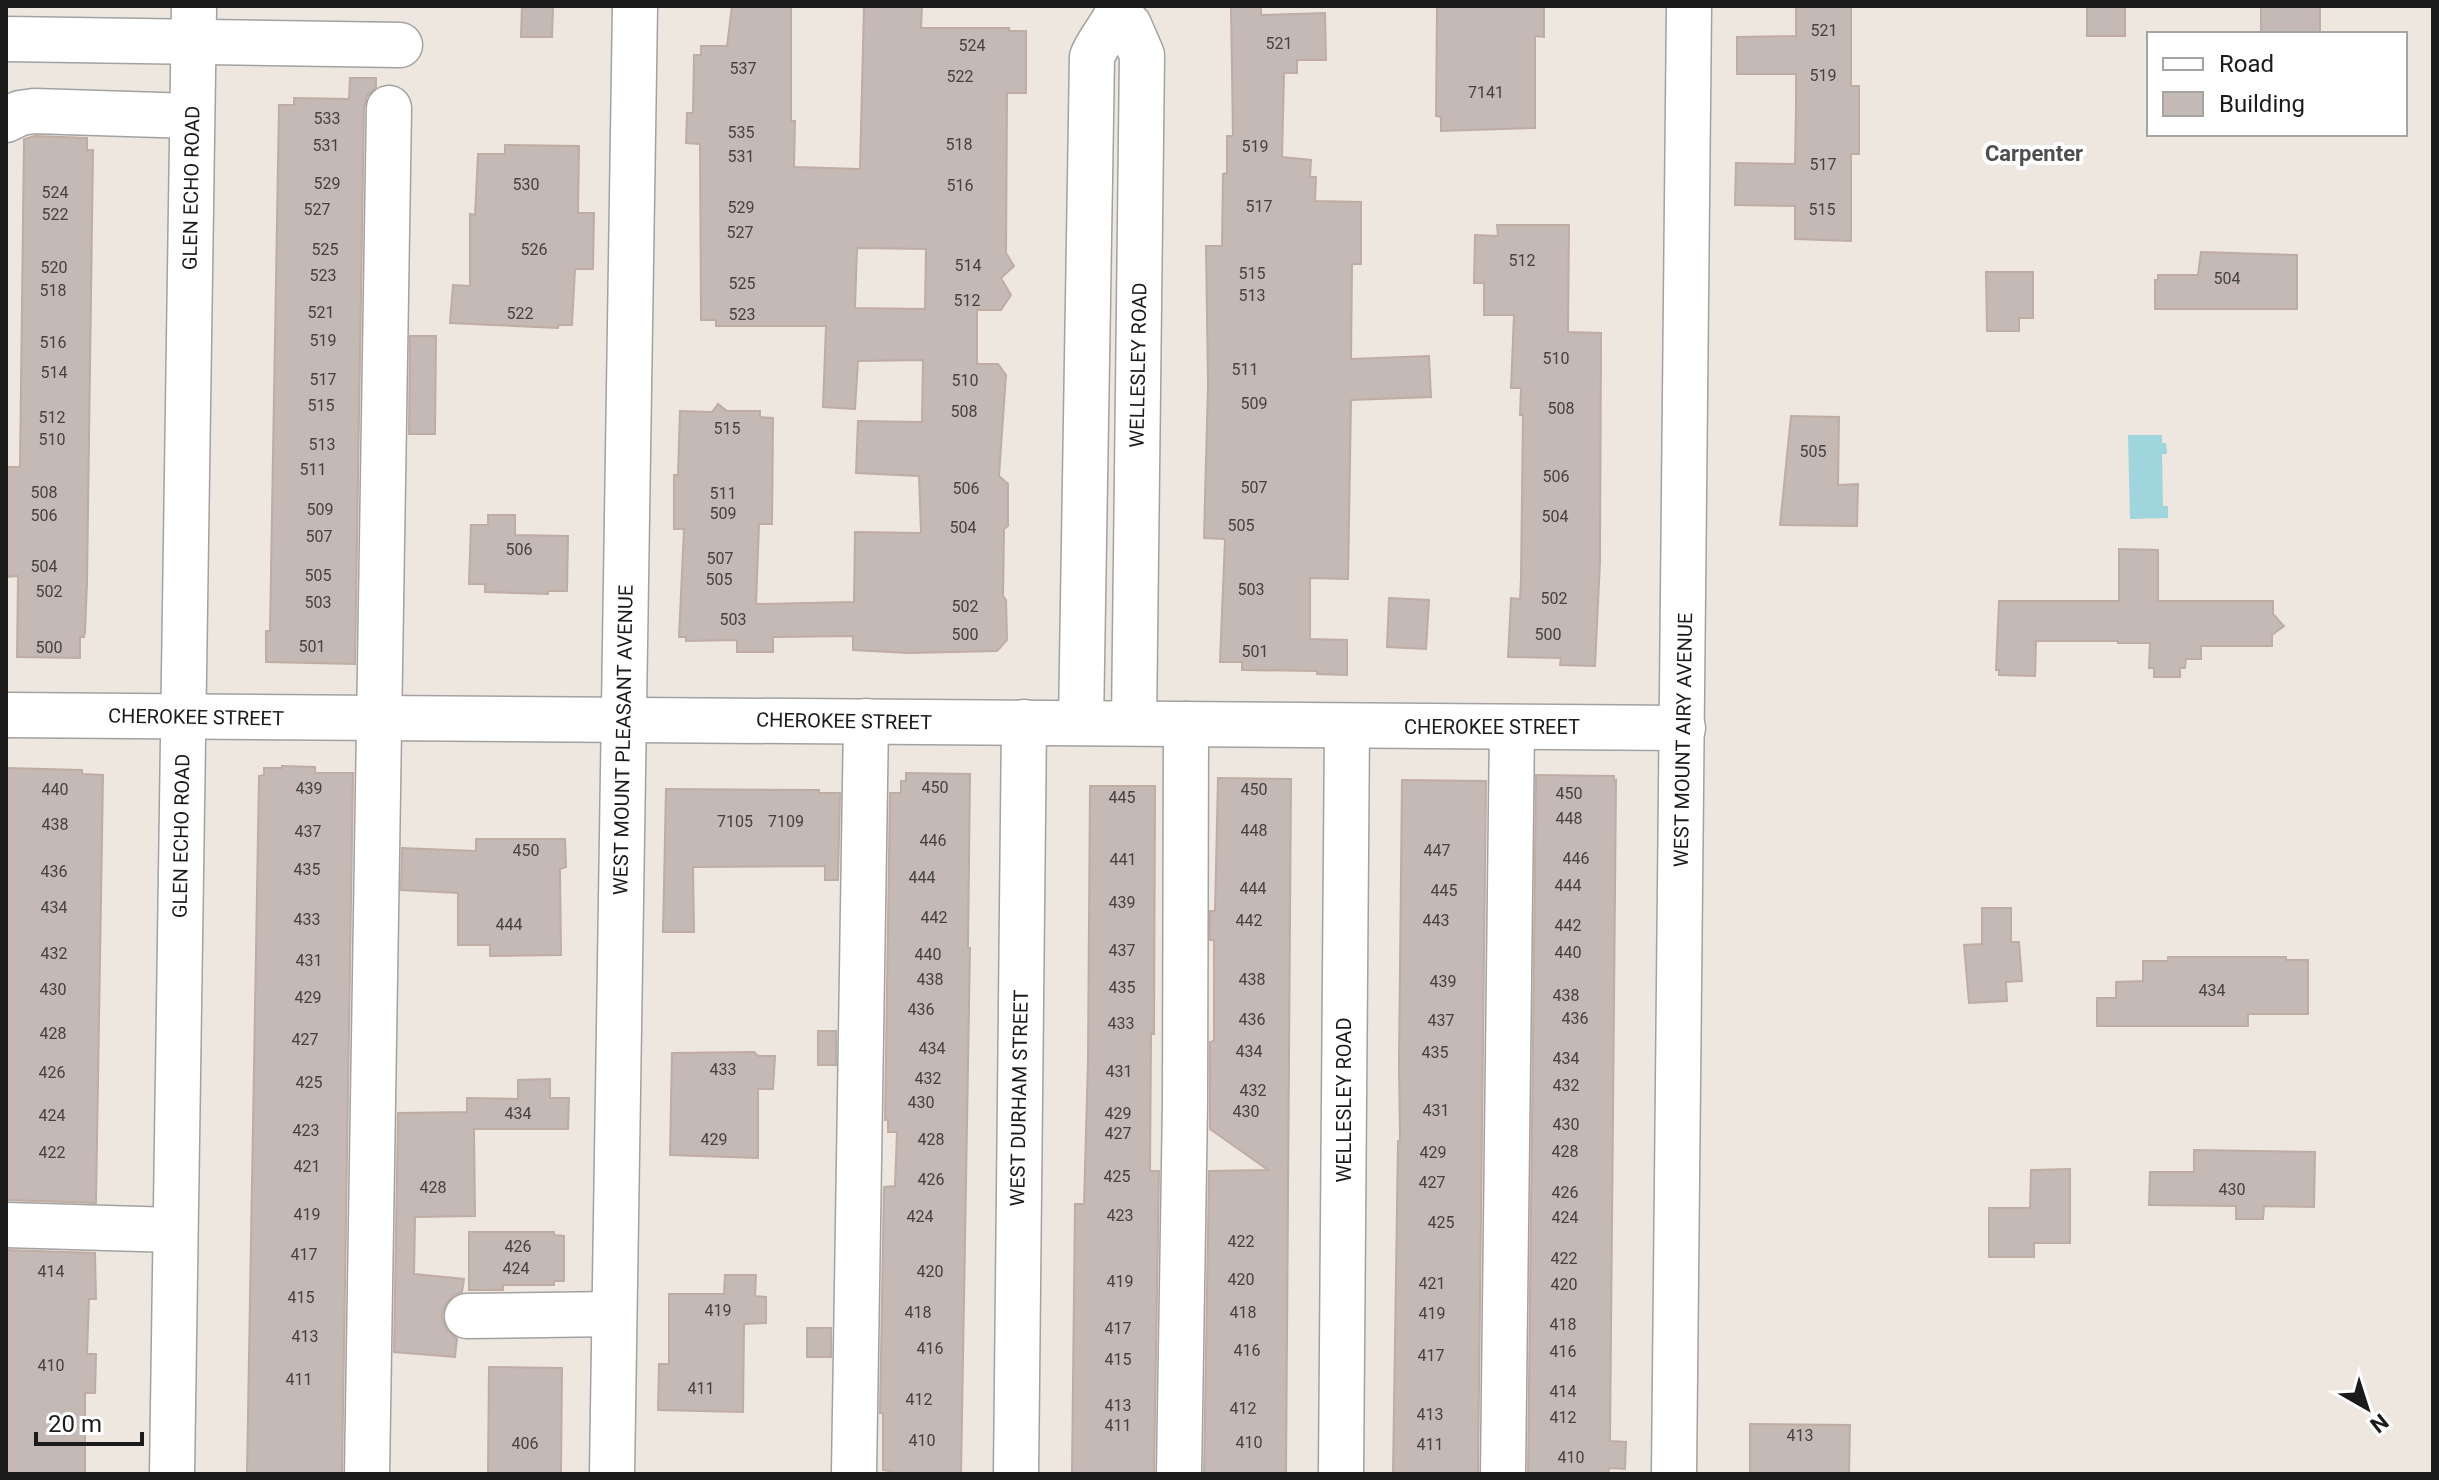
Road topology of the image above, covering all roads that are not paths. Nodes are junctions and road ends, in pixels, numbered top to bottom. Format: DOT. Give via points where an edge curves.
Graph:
graph roads {
  1 [pos="635,6"];
  2 [pos="1689,6"];
  3 [pos="1118,11"];
  4 [pos="194,24"];
  5 [pos="6,39"];
  6 [pos="400,45"];
  7 [pos="389,108"];
  8 [pos="192,116"];
  9 [pos="6,120"];
  10 [pos="1087,364"];
  11 [pos="1138,364"];
  12 [pos="6,715"];
  13 [pos="183,718"];
  14 [pos="378,718"];
  15 [pos="623,719"];
  16 [pos="866,721"];
  17 [pos="1024,722"];
  18 [pos="1081,723"];
  19 [pos="1134,723"];
  20 [pos="1186,724"];
  21 [pos="1347,726"];
  22 [pos="1512,727"];
  23 [pos="1683,728"];
  24 [pos="6,1225"];
  25 [pos="175,1230"];
  26 [pos="614,1314"];
  27 [pos="467,1316"];
  28 [pos="172,1474"];
  29 [pos="367,1474"];
  30 [pos="612,1474"];
  31 [pos="854,1474"];
  32 [pos="1016,1474"];
  33 [pos="1179,1474"];
  34 [pos="1341,1474"];
  35 [pos="1503,1474"];
  36 [pos="1674,1474"];
  1 -- 15 [label="street, WEST MOUNT PLEASANT AVENUE"];
  2 -- 23 [label="street, WEST MOUNT AIRY AVENUE"];
  3 -- 10 [label="street, WELLESLEY ROAD" via="1092,57"];
  3 -- 11 [label="street, WELLESLEY ROAD" via="1142,55"];
  4 -- 5 [label="street"];
  4 -- 6 [label="street"];
  4 -- 8 [label="street, GLEN ECHO ROAD"];
  7 -- 14 [label="street"];
  8 -- 9 [label="street" via="34,111"];
  8 -- 13 [label="street, GLEN ECHO ROAD"];
  10 -- 11 [label="street"];
  10 -- 18 [label="street, WELLESLEY ROAD"];
  11 -- 19 [label="street, WELLESLEY ROAD"];
  12 -- 13 [label="street, CHEROKEE STREET"];
  13 -- 14 [label="street, CHEROKEE STREET"];
  13 -- 25 [label="street, GLEN ECHO ROAD"];
  14 -- 15 [label="street, CHEROKEE STREET"];
  14 -- 29 [label="street"];
  15 -- 16 [label="street, CHEROKEE STREET"];
  15 -- 26 [label="street, WEST MOUNT PLEASANT AVENUE"];
  16 -- 17 [label="street, CHEROKEE STREET"];
  16 -- 31 [label="street"];
  17 -- 18 [label="street, CHEROKEE STREET"];
  17 -- 32 [label="street, WEST DURHAM STREET"];
  18 -- 19 [label="street, CHEROKEE STREET"];
  19 -- 20 [label="street, CHEROKEE STREET"];
  20 -- 21 [label="street, CHEROKEE STREET"];
  20 -- 33 [label="street"];
  21 -- 22 [label="street, CHEROKEE STREET"];
  21 -- 34 [label="street, WELLESLEY ROAD"];
  22 -- 23 [label="street, CHEROKEE STREET"];
  22 -- 35 [label="street"];
  23 -- 36 [label="street, WEST MOUNT AIRY AVENUE"];
  24 -- 25 [label="street"];
  25 -- 28 [label="street, GLEN ECHO ROAD"];
  26 -- 27 [label="street"];
  26 -- 30 [label="street, WEST MOUNT PLEASANT AVENUE"];
}
